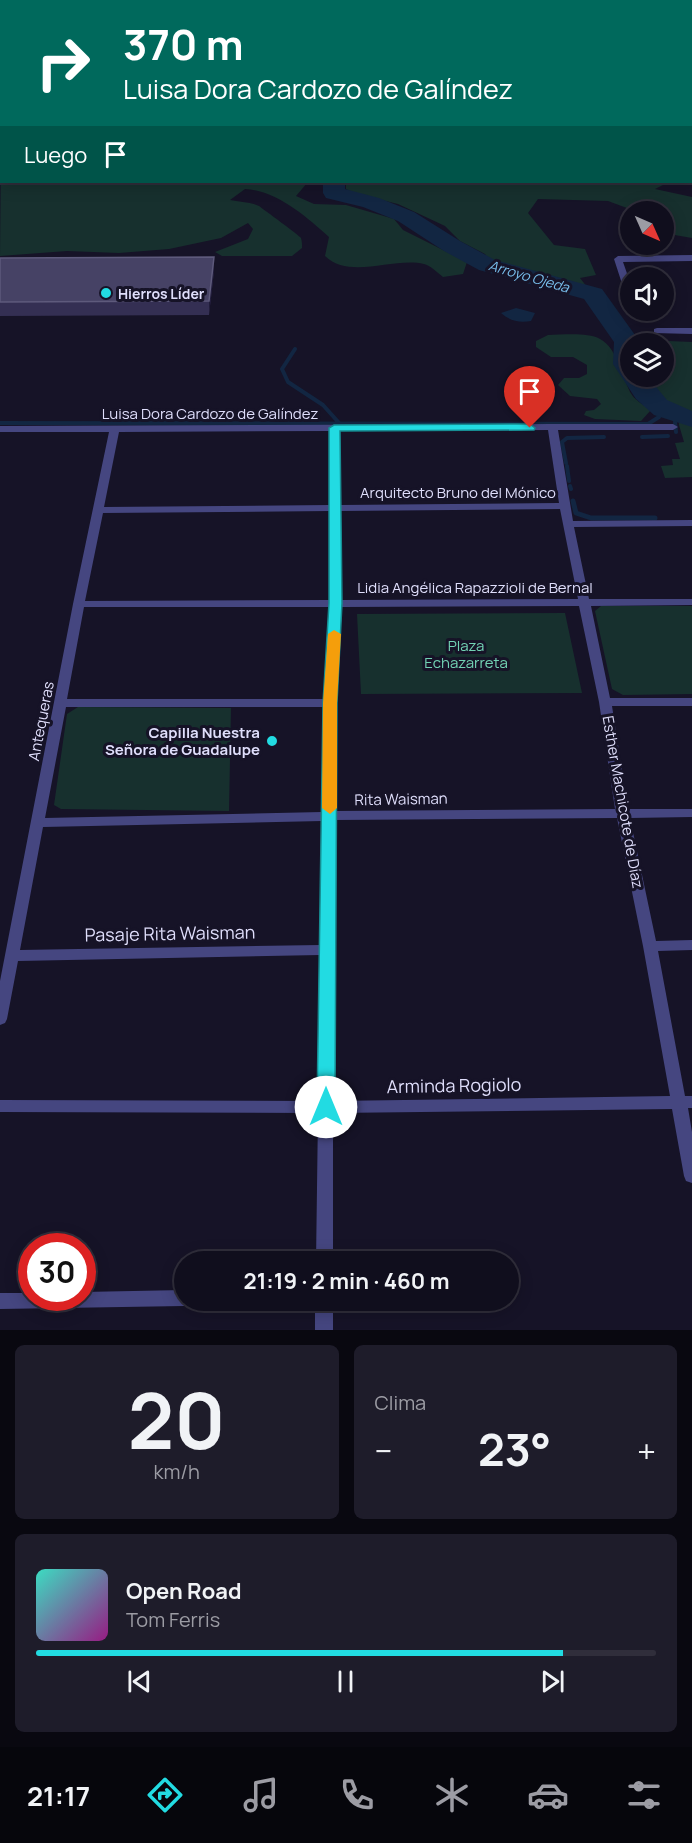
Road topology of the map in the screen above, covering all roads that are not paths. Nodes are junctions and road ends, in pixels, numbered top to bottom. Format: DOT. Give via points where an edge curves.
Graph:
graph roads {
  1 [pos="692,258"];
  2 [pos="620,267"];
  3 [pos="657,331"];
  4 [pos="692,331"];
  5 [pos="673,427"];
  6 [pos="115,428"];
  7 [pos="334,428"];
  8 [pos="552,428"];
  9 [pos="0,429"];
  10 [pos="565,506"];
  11 [pos="334,508"];
  12 [pos="99,510"];
  13 [pos="692,523"];
  14 [pos="568,524"];
  15 [pos="585,602"];
  16 [pos="692,602"];
  17 [pos="336,603"];
  18 [pos="79,604"];
  19 [pos="605,702"];
  20 [pos="692,702"];
  21 [pos="61,703"];
  22 [pos="330,703"];
  23 [pos="622,812"];
  24 [pos="692,813"];
  25 [pos="330,816"];
  26 [pos="38,823"];
  27 [pos="650,945"];
  28 [pos="692,945"];
  29 [pos="328,950"];
  30 [pos="12,956"];
  31 [pos="0,1019"];
  32 [pos="685,1102"];
  33 [pos="0,1106"];
  34 [pos="326,1107"];
  35 [pos="692,1176"];
  36 [pos="324,1251"];
  37 [pos="174,1298"];
  38 [pos="0,1301"];
  39 [pos="324,1311"];
  40 [pos="324,1330"];
  1 -- 2 [label="street" via="618,260"];
  3 -- 4 [label="street"];
  5 -- 8 [label="street, Luisa Dora Cardozo de Galíndez"];
  6 -- 7 [label="street, Luisa Dora Cardozo de Galíndez"];
  6 -- 9 [label="street, Luisa Dora Cardozo de Galíndez"];
  6 -- 12 [label="street, Antequeras"];
  7 -- 8 [label="street, Luisa Dora Cardozo de Galíndez"];
  7 -- 11 [label="street"];
  8 -- 10 [label="street, Esther Machicote de Díaz"];
  10 -- 11 [label="street, Arquitecto Bruno del Mónico"];
  10 -- 14 [label="street, Esther Machicote de Díaz"];
  11 -- 12 [label="street, Arquitecto Bruno del Mónico"];
  11 -- 17 [label="street"];
  12 -- 18 [label="street, Antequeras"];
  13 -- 14 [label="street"];
  14 -- 15 [label="street, Esther Machicote de Díaz"];
  15 -- 16 [label="street, Lidia Angélica Rapazzioli de Bernal"];
  15 -- 17 [label="street, Lidia Angélica Rapazzioli de Bernal"];
  15 -- 19 [label="street, Esther Machicote de Díaz"];
  17 -- 18 [label="street, Lidia Angélica Rapazzioli de Bernal"];
  17 -- 22 [label="street"];
  18 -- 21 [label="street, Antequeras"];
  19 -- 20 [label="street"];
  19 -- 23 [label="street, Esther Machicote de Díaz"];
  21 -- 22 [label="street"];
  21 -- 26 [label="street, Antequeras"];
  22 -- 25 [label="street"];
  23 -- 24 [label="street, Rita Waisman"];
  23 -- 25 [label="street, Rita Waisman"];
  23 -- 27 [label="street, Esther Machicote de Díaz"];
  25 -- 26 [label="street, Rita Waisman"];
  25 -- 29 [label="street"];
  26 -- 30 [label="street, Antequeras"];
  27 -- 28 [label="street"];
  27 -- 32 [label="street, Esther Machicote de Díaz"];
  29 -- 30 [label="street, Pasaje Rita Waisman"];
  29 -- 34 [label="street"];
  30 -- 31 [label="street, Antequeras"];
  32 -- 34 [label="street, Arminda Rogiolo"];
  32 -- 35 [label="street, Esther Machicote de Díaz"];
  33 -- 34 [label="street, Arminda Rogiolo"];
  34 -- 36 [label="street"];
  37 -- 38 [label="street"];
  39 -- 40 [label="street"];
}
